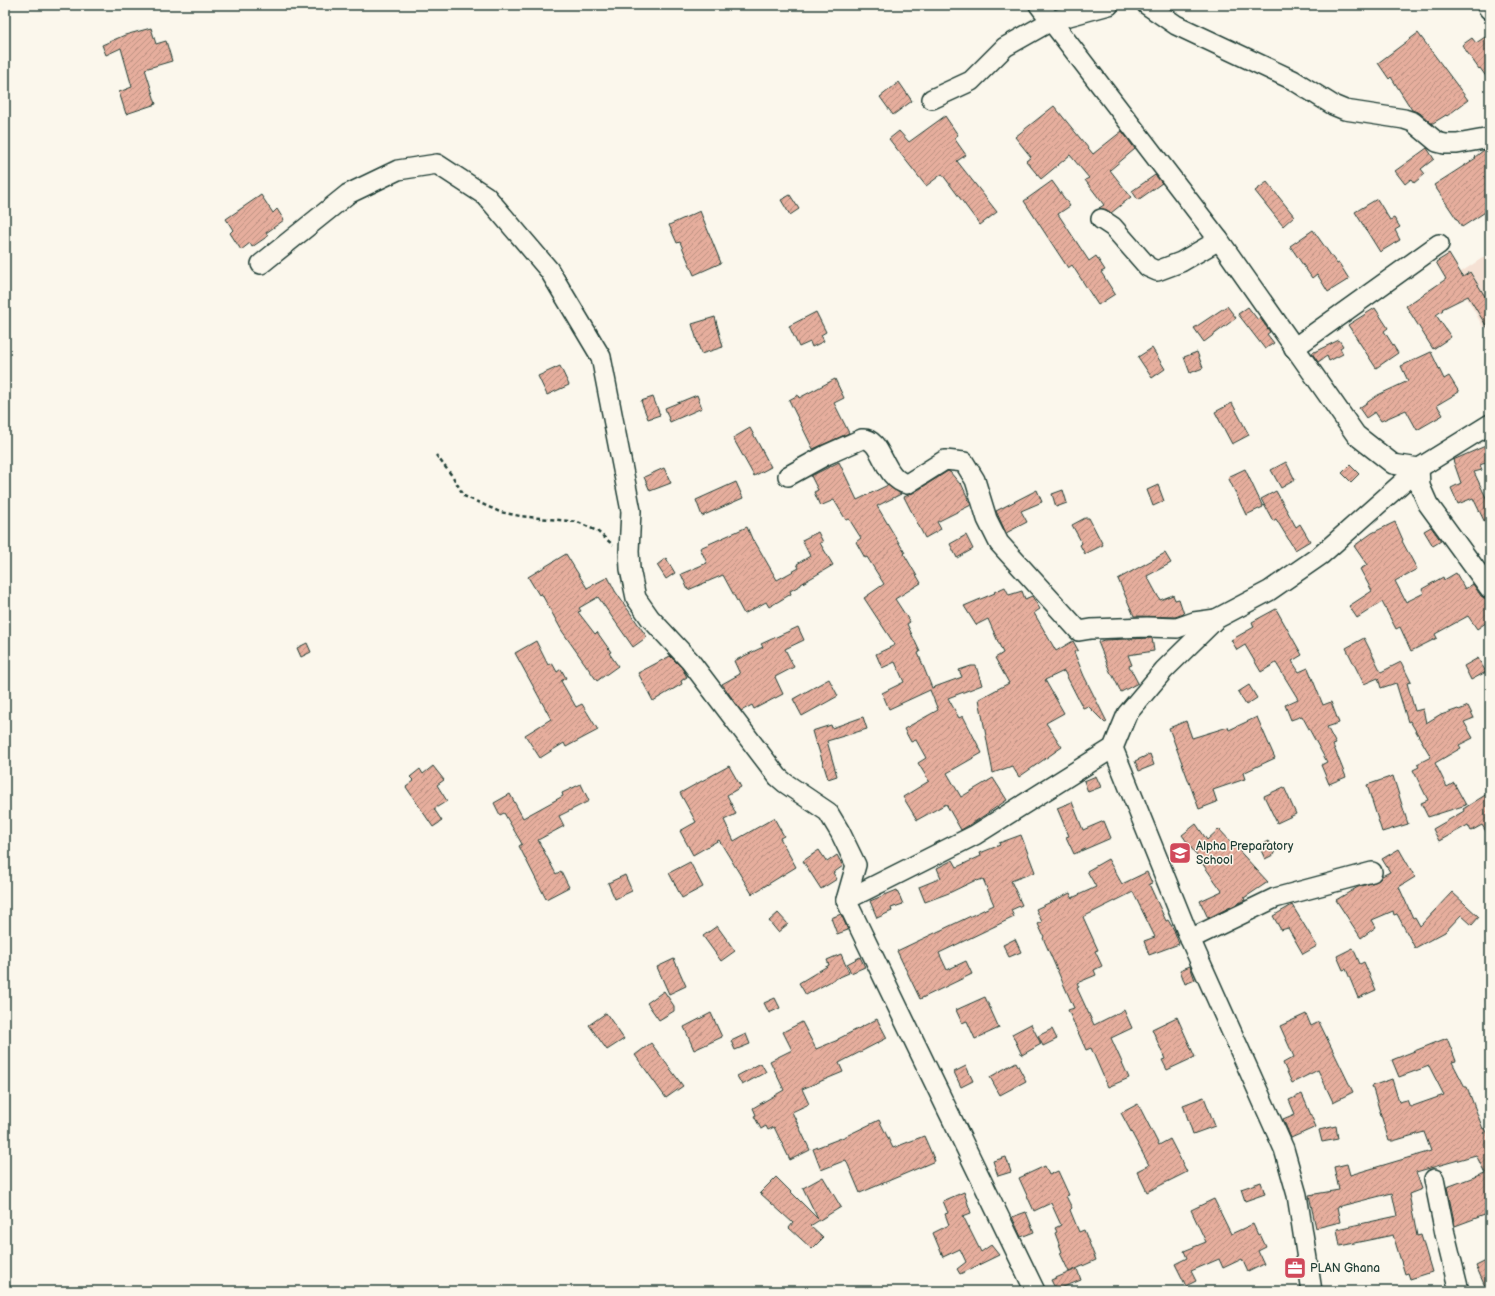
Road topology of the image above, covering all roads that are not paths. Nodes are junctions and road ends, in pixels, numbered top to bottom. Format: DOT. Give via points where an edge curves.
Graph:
graph roads {
  1 [pos="1039,5"];
  2 [pos="1109,5"];
  3 [pos="1147,5"];
  4 [pos="1488,5"];
  5 [pos="1490,8"];
  6 [pos="1051,21"];
  7 [pos="932,99"];
  8 [pos="1490,138"];
  9 [pos="1101,219"];
  10 [pos="1219,240"];
  11 [pos="1439,244"];
  12 [pos="261,264"];
  13 [pos="1294,348"];
  14 [pos="1490,424"];
  15 [pos="1419,468"];
  16 [pos="788,476"];
  17 [pos="1490,589"];
  18 [pos="1216,619"];
  19 [pos="1113,748"];
  20 [pos="1372,872"];
  21 [pos="846,900"];
  22 [pos="1190,939"];
  23 [pos="1434,1179"];
  24 [pos="1035,1291"];
  25 [pos="1312,1291"];
  26 [pos="1459,1291"];
  1 -- 6 [label="street"];
  2 -- 6 [label="street"];
  3 -- 8 [label="street" via="1176,25 1293,80 1345,110 1404,118 1413,122 1437,142 1446,144"];
  4 -- 5 [label="main road"];
  6 -- 7 [label="street" via="1005,47 971,81"];
  6 -- 10 [label="street"];
  9 -- 10 [label="street" via="1113,227 1148,267 1157,272 1181,262"];
  10 -- 13 [label="street"];
  11 -- 13 [label="street"];
  12 -- 21 [label="street" via="348,194 398,170 437,164 486,196 549,270 601,357 632,511 629,551 636,598 650,618 690,661 778,777 828,812 856,865"];
  13 -- 15 [label="street" via="1356,435 1393,464"];
  14 -- 15 [label="street"];
  15 -- 17 [label="street" via="1420,486 1428,504"];
  15 -- 18 [label="street" via="1321,555 1269,591"];
  16 -- 18 [label="street" via="826,455 866,438 874,442 894,478 901,483 907,484 945,460 964,462 975,480 987,519 999,543 1079,631 1177,628 1194,622"];
  18 -- 19 [label="street" via="1164,670 1127,714"];
  19 -- 21 [label="street" via="975,835"];
  19 -- 22 [label="street"];
  20 -- 22 [label="street" via="1275,898"];
  21 -- 24 [label="street"];
  22 -- 25 [label="street" via="1284,1149 1297,1195"];
  23 -- 26 [label="street"];
}
